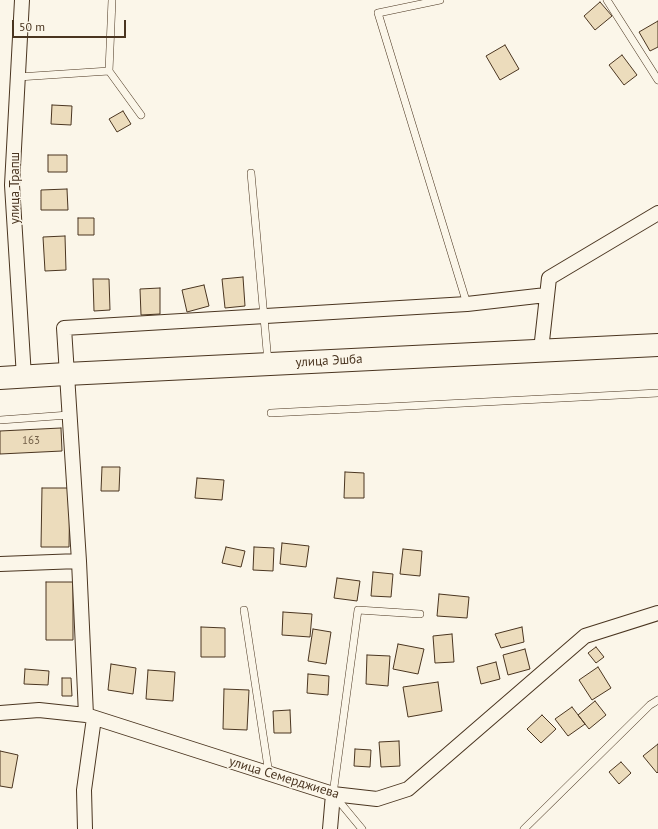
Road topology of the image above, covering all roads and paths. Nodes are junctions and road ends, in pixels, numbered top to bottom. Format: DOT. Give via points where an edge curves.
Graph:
graph roads {
  1 [pos="22,0"];
  2 [pos="112,0"];
  3 [pos="440,0"];
  4 [pos="607,0"];
  5 [pos="109,71"];
  6 [pos="18,77"];
  7 [pos="658,80"];
  8 [pos="141,115"];
  9 [pos="251,173"];
  10 [pos="658,213"];
  11 [pos="546,295"];
  12 [pos="467,304"];
  13 [pos="264,316"];
  14 [pos="658,345"];
  15 [pos="541,350"];
  16 [pos="268,364"];
  17 [pos="66,374"];
  18 [pos="24,377"];
  19 [pos="0,378"];
  20 [pos="658,393"];
  21 [pos="271,413"];
  22 [pos="69,415"];
  23 [pos="0,420"];
  24 [pos="79,561"];
  25 [pos="0,564"];
  26 [pos="244,610"];
  27 [pos="658,613"];
  28 [pos="420,614"];
  29 [pos="658,700"];
  30 [pos="0,712"];
  31 [pos="90,716"];
  32 [pos="269,774"];
  33 [pos="333,794"];
  34 [pos="85,829"];
  35 [pos="330,829"];
  36 [pos="362,829"];
  37 [pos="524,829"];
  1 -- 6 [label="street, улица Трапш"];
  2 -- 5 [label="lane"];
  3 -- 12 [label="lane" via="378,13"];
  4 -- 7 [label="lane"];
  5 -- 6 [label="lane"];
  5 -- 8 [label="lane"];
  6 -- 18 [label="street, улица Трапш" via="12,185"];
  9 -- 13 [label="lane"];
  10 -- 11 [label="street" via="549,278"];
  11 -- 12 [label="street"];
  11 -- 15 [label="street"];
  12 -- 13 [label="street"];
  13 -- 16 [label="lane"];
  13 -- 17 [label="street" via="64,328"];
  14 -- 15 [label="highway, улица Эшба"];
  15 -- 16 [label="highway, улица Эшба"];
  16 -- 17 [label="highway, улица Эшба"];
  17 -- 18 [label="highway, улица Эшба"];
  17 -- 22 [label="street"];
  18 -- 19 [label="highway, улица Эшба"];
  20 -- 21 [label="lane"];
  22 -- 23 [label="lane"];
  22 -- 24 [label="street"];
  24 -- 25 [label="street"];
  24 -- 31 [label="street"];
  26 -- 32 [label="lane"];
  27 -- 33 [label="street, улица Семерджиева" via="585,636 408,789 377,799"];
  28 -- 33 [label="lane" via="358,610"];
  29 -- 37 [label="lane"];
  30 -- 31 [label="street, улица Семерджиева" via="39,710"];
  31 -- 32 [label="street, улица Семерджиева"];
  31 -- 34 [label="street" via="84,790"];
  32 -- 33 [label="street, улица Семерджиева"];
  33 -- 35 [label="street"];
  33 -- 36 [label="lane"];
}
